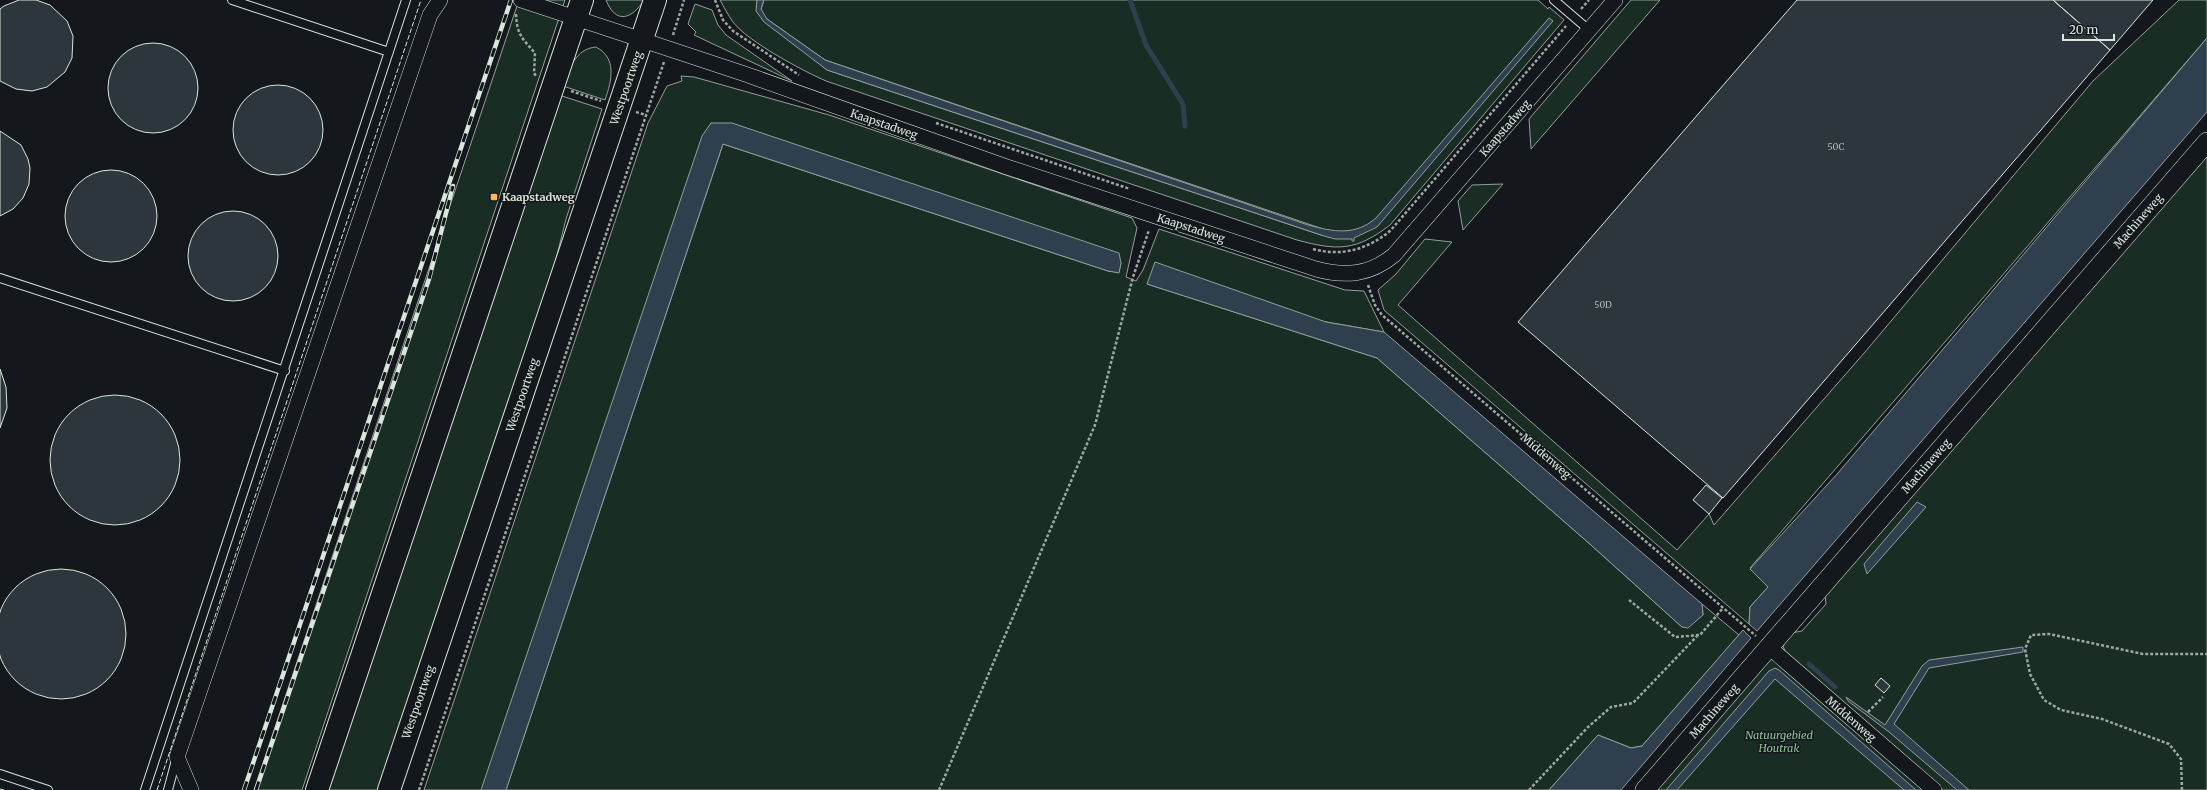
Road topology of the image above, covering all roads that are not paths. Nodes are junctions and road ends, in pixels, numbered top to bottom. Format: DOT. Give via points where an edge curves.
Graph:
graph roads {
  1 [pos="232,0"];
  2 [pos="406,0"];
  3 [pos="440,0"];
  4 [pos="521,0"];
  5 [pos="655,0"];
  6 [pos="1554,0"];
  7 [pos="1615,0"];
  8 [pos="579,9"];
  9 [pos="1589,30"];
  10 [pos="642,40"];
  11 [pos="389,52"];
  12 [pos="2207,142"];
  13 [pos="0,278"];
  14 [pos="285,371"];
  15 [pos="1763,642"];
  16 [pos="177,757"];
  17 [pos="0,774"];
  18 [pos="48,790"];
  19 [pos="146,790"];
  20 [pos="168,790"];
  21 [pos="191,790"];
  22 [pos="317,790"];
  23 [pos="388,790"];
  24 [pos="1645,790"];
  25 [pos="1934,790"];
  1 -- 11 [label="lane"];
  2 -- 11 [label="lane"];
  3 -- 16 [label="street" via="430,15"];
  4 -- 8 [label="street, Kaapstadweg"];
  5 -- 10 [label="main road, Westpoortweg"];
  6 -- 9 [label="lane"];
  7 -- 9 [label="street, Kaapstadweg"];
  8 -- 10 [label="street, Kaapstadweg"];
  8 -- 22 [label="main road"];
  9 -- 10 [label="street, Kaapstadweg" via="1394,255 1382,265 1350,274 1331,273 1154,215"];
  10 -- 23 [label="main road, Westpoortweg"];
  11 -- 14 [label="lane"];
  12 -- 15 [label="street, Machineweg"];
  13 -- 14 [label="lane"];
  14 -- 19 [label="lane"];
  15 -- 24 [label="street, Machineweg"];
  15 -- 25 [label="street, Middenweg"];
  16 -- 20 [label="lane"];
  16 -- 21 [label="street"];
  17 -- 18 [label="lane"];
}
